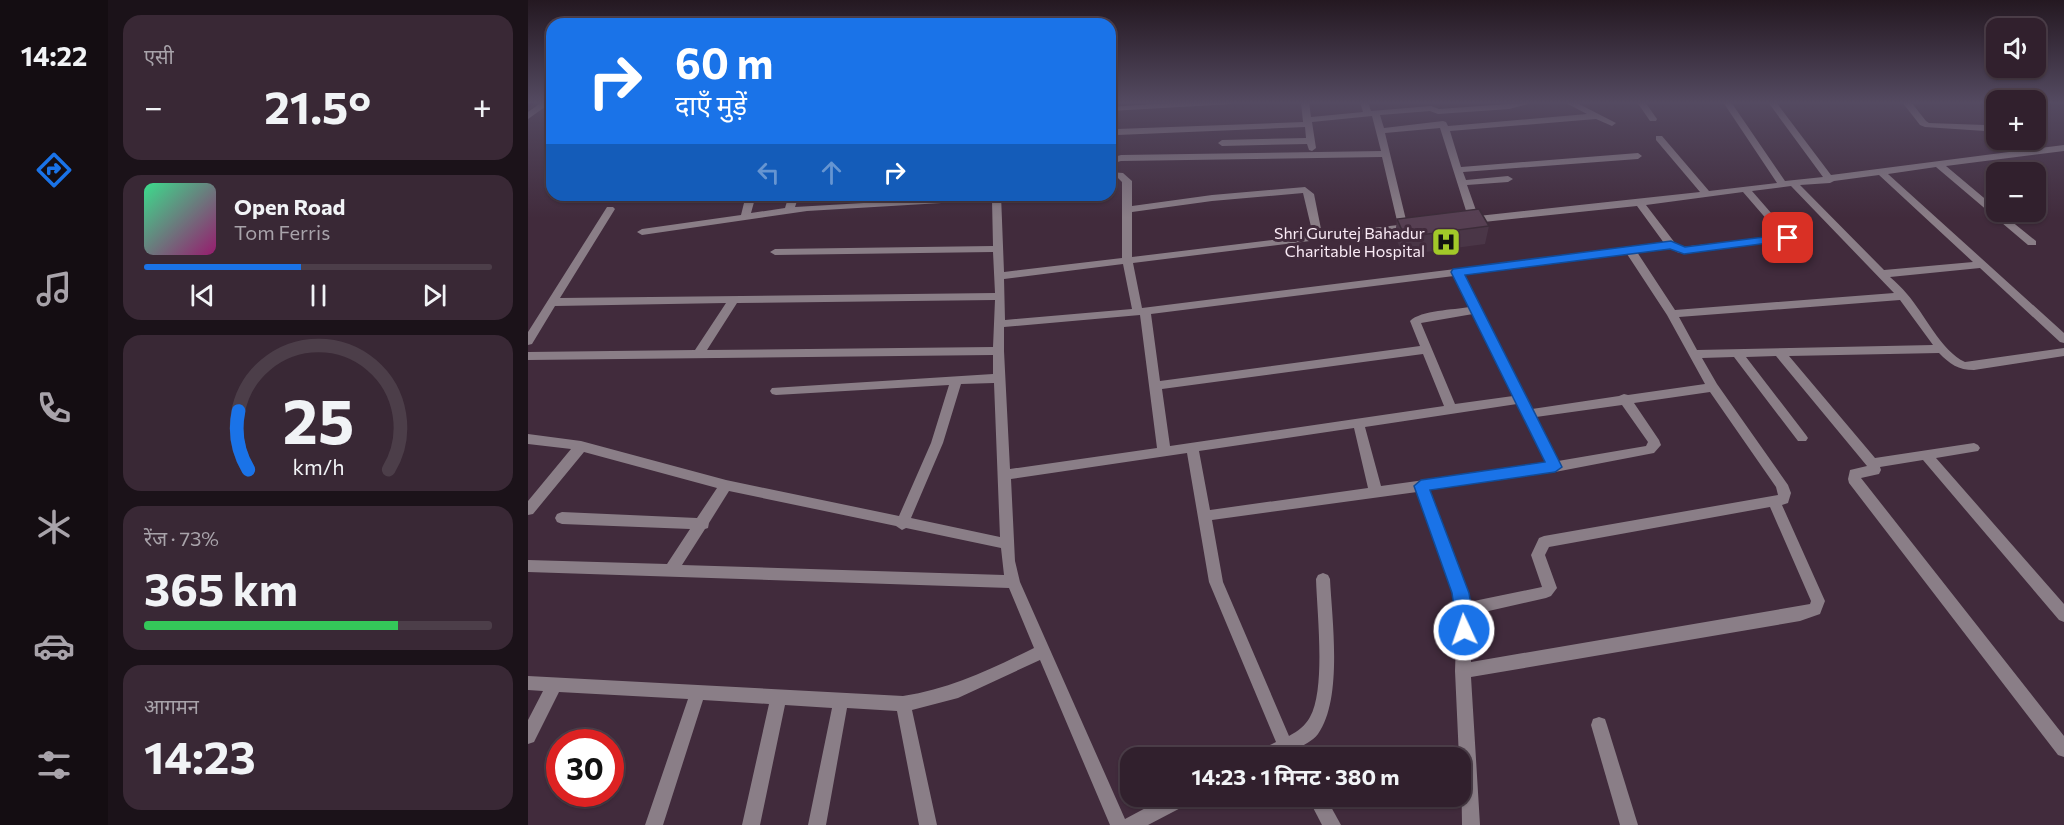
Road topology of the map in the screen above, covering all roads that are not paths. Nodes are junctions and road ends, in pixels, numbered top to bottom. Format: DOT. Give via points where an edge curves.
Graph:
graph roads {
  1 [pos="1382,140"];
  2 [pos="1449,140"];
  3 [pos="1661,140"];
  4 [pos="1756,140"];
  5 [pos="1801,140"];
  6 [pos="1310,141"];
  7 [pos="1222,143"];
  8 [pos="2064,148"];
  9 [pos="1313,153"];
  10 [pos="1385,154"];
  11 [pos="1638,156"];
  12 [pos="1116,159"];
  13 [pos="1939,165"];
  14 [pos="1459,170"];
  15 [pos="1882,173"];
  16 [pos="1116,174"];
  17 [pos="1508,179"];
  18 [pos="1830,180"];
  19 [pos="1463,183"];
  20 [pos="1789,185"];
  21 [pos="1746,190"];
  22 [pos="1707,195"];
  23 [pos="749,201"];
  24 [pos="792,201"];
  25 [pos="907,201"];
  26 [pos="996,201"];
  27 [pos="1640,203"];
  28 [pos="610,208"];
  29 [pos="1126,210"];
  30 [pos="789,211"];
  31 [pos="745,217"];
  32 [pos="1474,220"];
  33 [pos="1462,221"];
  34 [pos="1427,225"];
  35 [pos="1403,227"];
  36 [pos="642,232"];
  37 [pos="1318,237"];
  38 [pos="2032,243"];
  39 [pos="1671,245"];
  40 [pos="998,249"];
  41 [pos="1630,250"];
  42 [pos="776,252"];
  43 [pos="1128,260"];
  44 [pos="1984,264"];
  45 [pos="1457,272"];
  46 [pos="1882,274"];
  47 [pos="998,276"];
  48 [pos="1000,296"];
  49 [pos="1903,296"];
  50 [pos="733,301"];
  51 [pos="552,302"];
  52 [pos="1477,310"];
  53 [pos="1141,312"];
  54 [pos="1672,314"];
  55 [pos="1000,324"];
  56 [pos="2064,339"];
  57 [pos="528,341"];
  58 [pos="1426,349"];
  59 [pos="1942,349"];
  60 [pos="998,351"];
  61 [pos="2064,352"];
  62 [pos="1737,353"];
  63 [pos="1694,354"];
  64 [pos="1780,354"];
  65 [pos="698,355"];
  66 [pos="528,356"];
  67 [pos="999,378"];
  68 [pos="956,382"];
  69 [pos="1155,386"];
  70 [pos="1713,387"];
  71 [pos="776,391"];
  72 [pos="1624,398"];
  73 [pos="1521,399"];
  74 [pos="1451,409"];
  75 [pos="1529,414"];
  76 [pos="1358,422"];
  77 [pos="1802,438"];
  78 [pos="531,443"];
  79 [pos="580,446"];
  80 [pos="1192,446"];
  81 [pos="1974,448"];
  82 [pos="1164,450"];
  83 [pos="1926,455"];
  84 [pos="1872,463"];
  85 [pos="1555,467"];
  86 [pos="1004,475"];
  87 [pos="726,485"];
  88 [pos="1421,486"];
  89 [pos="1376,492"];
  90 [pos="1774,501"];
  91 [pos="528,510"];
  92 [pos="1204,516"];
  93 [pos="562,518"];
  94 [pos="703,524"];
  95 [pos="902,524"];
  96 [pos="1007,544"];
  97 [pos="528,566"];
  98 [pos="670,572"];
  99 [pos="1323,579"];
  100 [pos="1013,582"];
  101 [pos="1464,610"];
  102 [pos="2064,615"];
  103 [pos="1043,651"];
  104 [pos="1462,671"];
  105 [pos="528,683"];
  106 [pos="555,684"];
  107 [pos="698,692"];
  108 [pos="779,696"];
  109 [pos="841,701"];
  110 [pos="903,704"];
  111 [pos="1599,725"];
  112 [pos="528,736"];
  113 [pos="1286,747"];
  114 [pos="1293,747"];
  115 [pos="2064,749"];
  116 [pos="1165,807"];
  117 [pos="1321,807"];
  118 [pos="654,825"];
  119 [pos="751,825"];
  120 [pos="818,825"];
  121 [pos="928,825"];
  122 [pos="1119,825"];
  123 [pos="1131,825"];
  124 [pos="1332,825"];
  125 [pos="1471,825"];
  126 [pos="1629,825"];
  1 -- 10 [label="street"];
  2 -- 14 [label="street"];
  3 -- 22 [label="street"];
  4 -- 20 [label="street"];
  5 -- 18 [label="street"];
  6 -- 7 [label="street"];
  6 -- 9 [label="street"];
  8 -- 13 [label="street"];
  9 -- 10 [label="street"];
  9 -- 12 [label="street"];
  10 -- 35 [label="street"];
  11 -- 14 [label="street"];
  13 -- 15 [label="street"];
  13 -- 38 [label="street"];
  14 -- 19 [label="street"];
  15 -- 18 [label="street"];
  15 -- 44 [label="street"];
  16 -- 29 [label="street" via="1127,181"];
  17 -- 19 [label="street"];
  18 -- 20 [label="street"];
  19 -- 32 [label="street"];
  20 -- 21 [label="street"];
  20 -- 46 [label="street"];
  21 -- 22 [label="street"];
  21 -- 39 [label="street" via="1788,238 1684,250"];
  22 -- 27 [label="street"];
  23 -- 31 [label="street"];
  24 -- 30 [label="street"];
  25 -- 30 [label="street"];
  26 -- 40 [label="street"];
  27 -- 32 [label="street"];
  27 -- 39 [label="street"];
  28 -- 51 [label="street"];
  29 -- 37 [label="street" via="1305,190"];
  29 -- 43 [label="street"];
  30 -- 31 [label="street"];
  31 -- 36 [label="street"];
  32 -- 33 [label="street"];
  34 -- 35 [label="street"];
  35 -- 37 [label="street"];
  37 -- 43 [label="street"];
  39 -- 41 [label="street"];
  40 -- 42 [label="street"];
  40 -- 47 [label="street"];
  41 -- 45 [label="street"];
  41 -- 54 [label="street"];
  43 -- 47 [label="street"];
  43 -- 53 [label="street"];
  44 -- 46 [label="street"];
  44 -- 56 [label="street"];
  45 -- 52 [label="street"];
  45 -- 53 [label="street"];
  46 -- 49 [label="street"];
  47 -- 48 [label="street"];
  48 -- 50 [label="street"];
  48 -- 55 [label="street"];
  49 -- 54 [label="street"];
  49 -- 59 [label="street"];
  50 -- 51 [label="street"];
  50 -- 65 [label="street"];
  51 -- 57 [label="street"];
  52 -- 58 [label="street" via="1417,319"];
  52 -- 73 [label="street"];
  53 -- 55 [label="street"];
  53 -- 69 [label="street"];
  54 -- 63 [label="street"];
  55 -- 60 [label="street"];
  58 -- 69 [label="street"];
  58 -- 74 [label="street"];
  59 -- 61 [label="street" via="1964,366"];
  59 -- 64 [label="street"];
  60 -- 65 [label="street"];
  60 -- 67 [label="street"];
  62 -- 63 [label="street"];
  62 -- 64 [label="street"];
  62 -- 77 [label="street"];
  63 -- 70 [label="street"];
  64 -- 84 [label="street"];
  65 -- 66 [label="street"];
  67 -- 68 [label="street"];
  67 -- 86 [label="street"];
  68 -- 71 [label="street"];
  68 -- 95 [label="street" via="937,443"];
  69 -- 82 [label="street"];
  70 -- 72 [label="street"];
  70 -- 90 [label="street" via="1782,484 1783,499"];
  72 -- 75 [label="street"];
  72 -- 85 [label="street" via="1653,440 1654,448"];
  73 -- 74 [label="street"];
  73 -- 75 [label="street"];
  74 -- 76 [label="street"];
  75 -- 85 [label="street"];
  76 -- 80 [label="street"];
  76 -- 89 [label="street"];
  78 -- 79 [label="street"];
  79 -- 87 [label="street"];
  79 -- 91 [label="street"];
  80 -- 82 [label="street"];
  80 -- 92 [label="street"];
  81 -- 83 [label="street"];
  82 -- 86 [label="street"];
  83 -- 84 [label="street"];
  83 -- 102 [label="street"];
  84 -- 115 [label="street" via="1875,470 1855,474 1854,479"];
  85 -- 88 [label="street"];
  86 -- 96 [label="street"];
  87 -- 94 [label="street"];
  87 -- 95 [label="street"];
  88 -- 89 [label="street"];
  88 -- 101 [label="street"];
  89 -- 92 [label="street"];
  90 -- 101 [label="street" via="1544,542 1538,555 1550,588 1546,592"];
  90 -- 104 [label="street" via="1816,595 1815,609"];
  92 -- 113 [label="street" via="1216,582"];
  93 -- 94 [label="street"];
  94 -- 98 [label="street"];
  95 -- 96 [label="street"];
  96 -- 100 [label="street"];
  97 -- 98 [label="street"];
  98 -- 100 [label="street"];
  99 -- 114 [label="street" via="1325,697 1321,717"];
  100 -- 103 [label="street"];
  101 -- 104 [label="street"];
  103 -- 110 [label="street" via="963,690 927,702"];
  103 -- 122 [label="street"];
  104 -- 125 [label="street"];
  105 -- 106 [label="street"];
  106 -- 107 [label="street"];
  106 -- 112 [label="street"];
  107 -- 108 [label="street"];
  107 -- 118 [label="street"];
  108 -- 109 [label="street"];
  108 -- 119 [label="street"];
  109 -- 110 [label="street"];
  109 -- 120 [label="street"];
  110 -- 121 [label="street"];
  111 -- 126 [label="street"];
  116 -- 123 [label="street"];
  117 -- 124 [label="street"];
}
